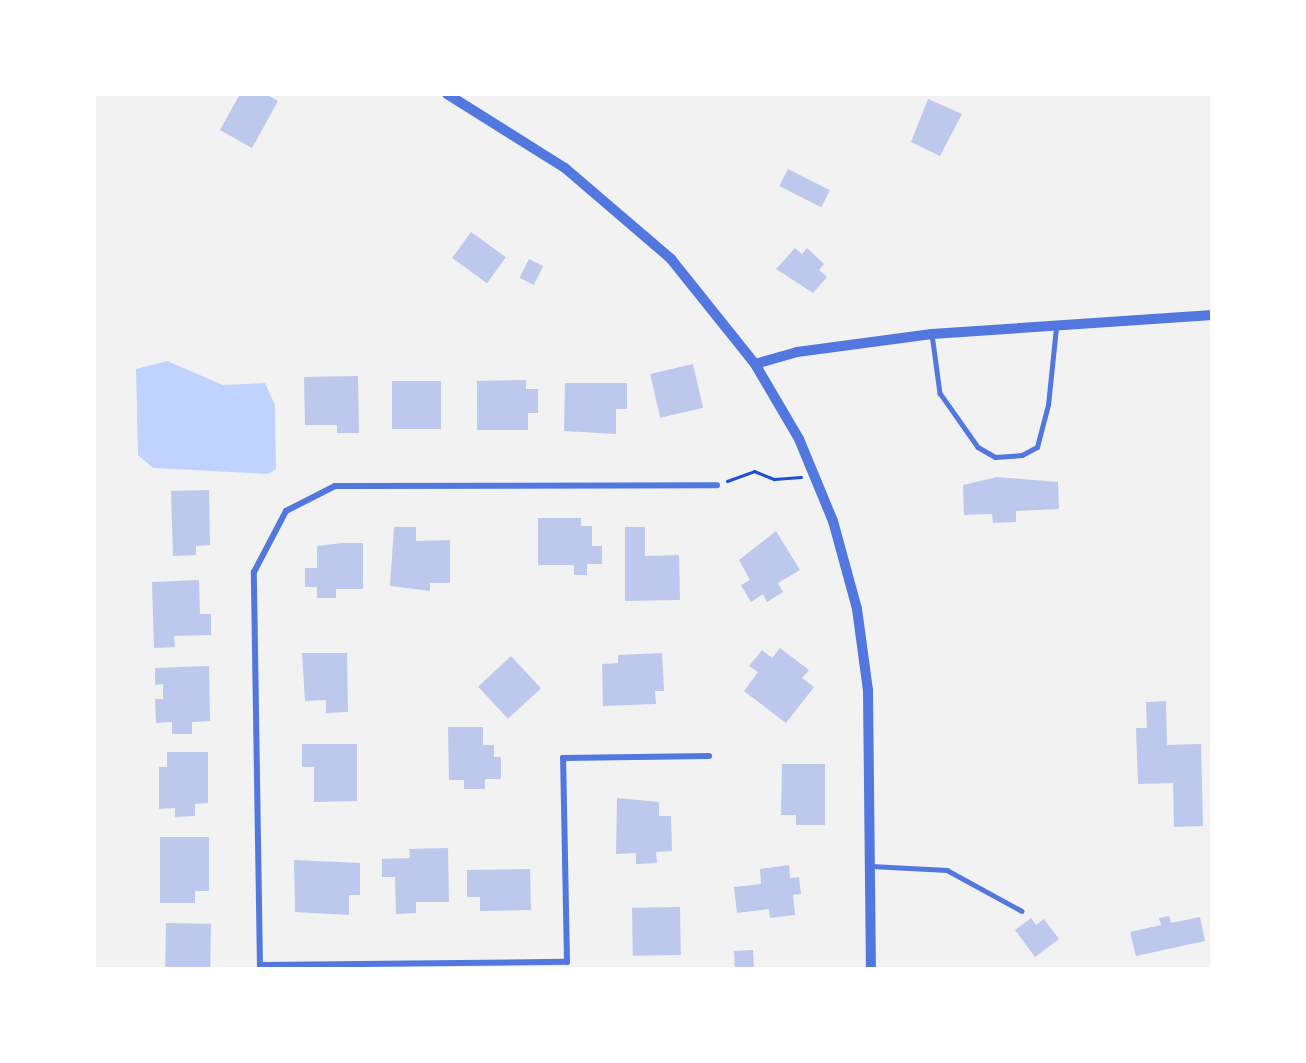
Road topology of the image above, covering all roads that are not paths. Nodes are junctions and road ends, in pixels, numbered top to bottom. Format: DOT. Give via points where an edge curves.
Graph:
graph roads {
  1 [pos="447,94"];
  2 [pos="1212,315"];
  3 [pos="1056,322"];
  4 [pos="932,333"];
  5 [pos="755,364"];
  6 [pos="717,484"];
  7 [pos="709,756"];
  8 [pos="871,866"];
  9 [pos="1022,911"];
  10 [pos="260,967"];
  11 [pos="871,969"];
  1 -- 5 [label="street" via="565,168 622,213 671,259"];
  2 -- 3 [label="street"];
  3 -- 4 [label="street"];
  3 -- 4 [label="lane" via="1042,433 1037,447 1022,455 995,457 966,434 940,393"];
  4 -- 5 [label="street" via="797,352"];
  5 -- 8 [label="street" via="812,469 834,521 857,609 868,690"];
  6 -- 10 [label="street" via="335,486 286,512 254,573"];
  7 -- 10 [label="street" via="563,758 567,962"];
  8 -- 9 [label="lane" via="947,870"];
  8 -- 11 [label="street"];
}
